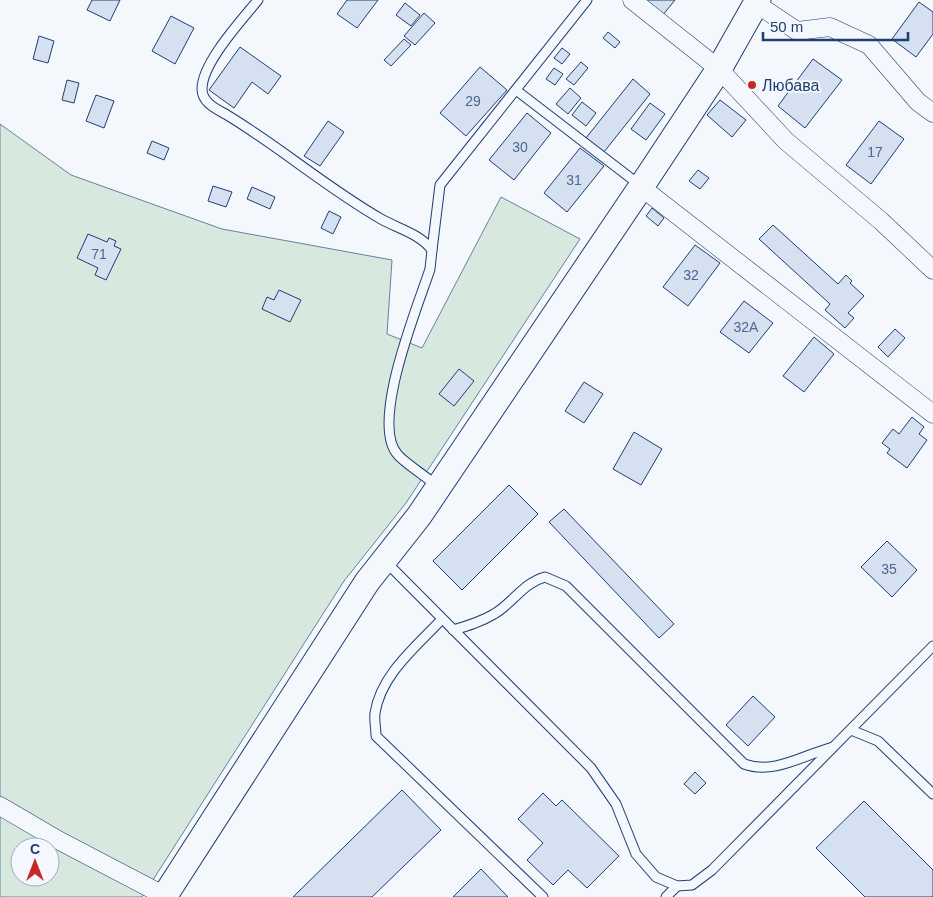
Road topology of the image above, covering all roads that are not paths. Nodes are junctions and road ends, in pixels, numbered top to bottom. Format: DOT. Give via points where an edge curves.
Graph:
graph roads {
  1 [pos="258,0"];
  2 [pos="587,0"];
  3 [pos="632,0"];
  4 [pos="756,2"];
  5 [pos="719,69"];
  6 [pos="516,90"];
  7 [pos="933,113"];
  8 [pos="641,186"];
  9 [pos="432,250"];
  10 [pos="933,270"];
  11 [pos="933,414"];
  12 [pos="438,486"];
  13 [pos="384,560"];
  14 [pos="442,619"];
  15 [pos="453,630"];
  16 [pos="933,646"];
  17 [pos="851,730"];
  18 [pos="834,746"];
  19 [pos="933,794"];
  20 [pos="0,806"];
  21 [pos="677,886"];
  22 [pos="165,896"];
  23 [pos="543,897"];
  24 [pos="666,897"];
  1 -- 9 [label="lane" via="203,76 201,92 207,103 381,219 425,240"];
  2 -- 6 [label="lane"];
  3 -- 5 [label="street"];
  4 -- 5 [label="street"];
  4 -- 7 [label="street" via="798,31 830,27 869,45 918,102"];
  5 -- 8 [label="street"];
  5 -- 10 [label="street" via="786,141 882,221"];
  6 -- 8 [label="lane"];
  6 -- 9 [label="lane" via="440,185"];
  8 -- 11 [label="street"];
  8 -- 12 [label="street"];
  9 -- 12 [label="lane" via="430,269 390,397 388,425 397,454"];
  12 -- 13 [label="street"];
  13 -- 14 [label="lane"];
  13 -- 22 [label="street"];
  14 -- 15 [label="lane"];
  14 -- 23 [label="lane" via="378,695 374,715 376,736"];
  15 -- 18 [label="lane" via="495,614 534,580 545,576 566,586 744,764 756,769 772,769"];
  15 -- 21 [label="lane" via="591,768 616,804 636,854 656,877"];
  16 -- 17 [label="lane"];
  17 -- 18 [label="lane"];
  17 -- 19 [label="lane" via="878,741"];
  18 -- 21 [label="lane" via="712,870 692,886"];
  20 -- 22 [label="street"];
  21 -- 24 [label="lane"];
}
